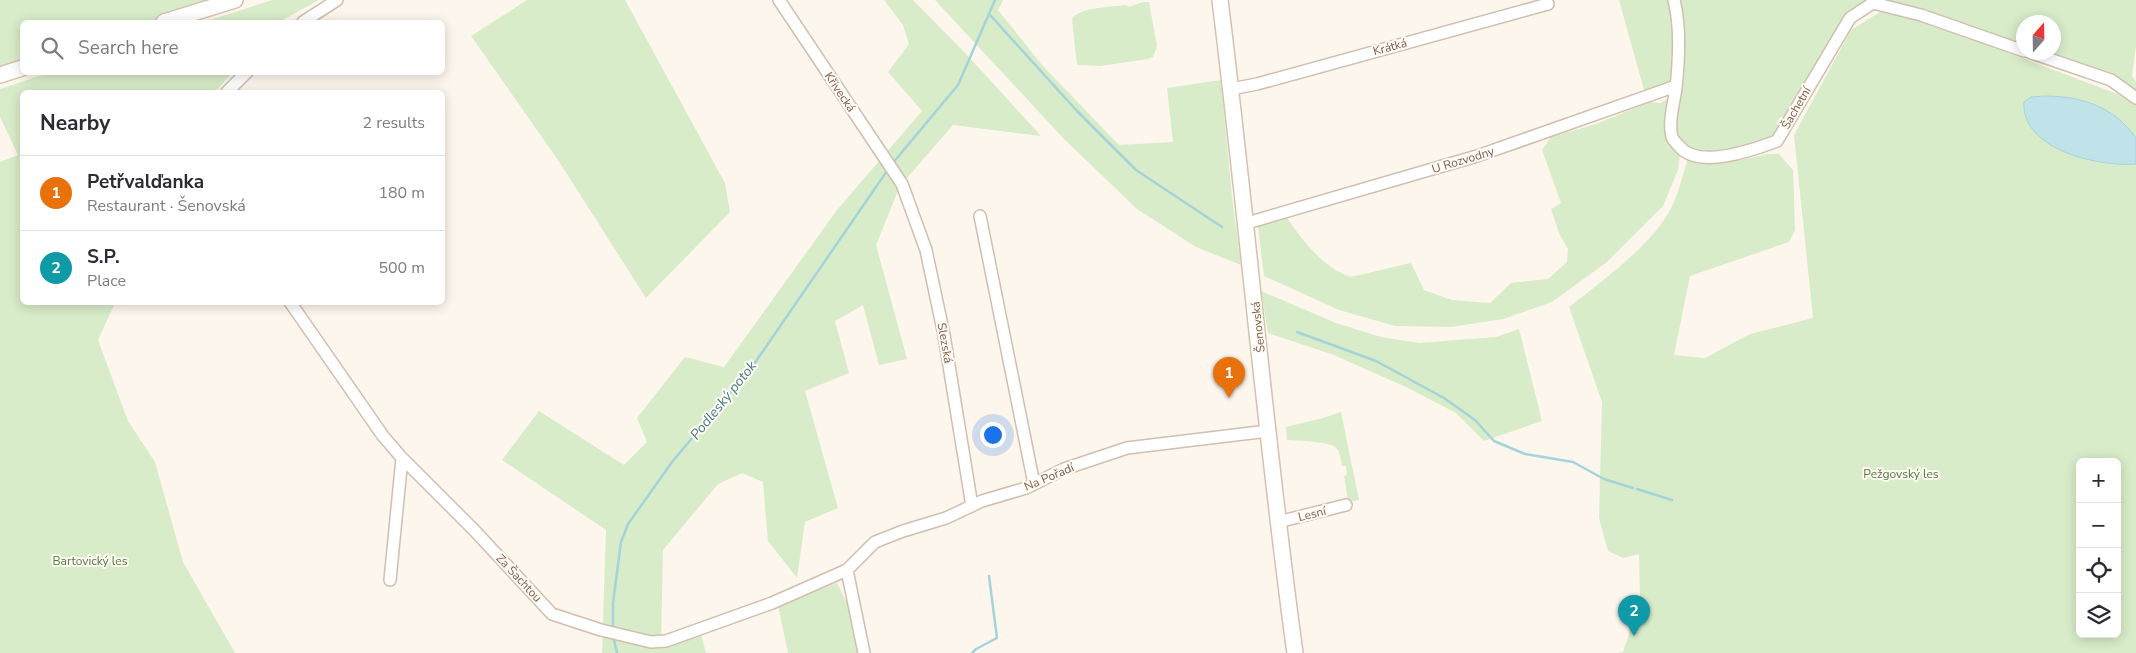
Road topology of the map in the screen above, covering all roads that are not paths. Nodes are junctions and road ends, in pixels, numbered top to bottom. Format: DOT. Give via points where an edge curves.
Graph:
graph roads {
  1 [pos="235,0"];
  2 [pos="337,0"];
  3 [pos="779,0"];
  4 [pos="1220,0"];
  5 [pos="1674,0"];
  6 [pos="1548,4"];
  7 [pos="170,20"];
  8 [pos="306,20"];
  9 [pos="2016,48"];
  10 [pos="2052,60"];
  11 [pos="20,69"];
  12 [pos="0,75"];
  13 [pos="243,75"];
  14 [pos="1676,86"];
  15 [pos="1231,89"];
  16 [pos="229,90"];
  17 [pos="2136,98"];
  18 [pos="902,184"];
  19 [pos="980,216"];
  20 [pos="1247,222"];
  21 [pos="292,305"];
  22 [pos="1268,432"];
  23 [pos="402,458"];
  24 [pos="1034,484"];
  25 [pos="1346,505"];
  26 [pos="972,506"];
  27 [pos="1278,522"];
  28 [pos="847,570"];
  29 [pos="390,580"];
  30 [pos="666,641"];
  31 [pos="864,653"];
  32 [pos="1295,653"];
  1 -- 7 [label="main road"];
  2 -- 8 [label="street"];
  3 -- 18 [label="street, Křivecká"];
  4 -- 15 [label="main road, Šenovská"];
  5 -- 14 [label="street, Šachetní" via="1678,30"];
  6 -- 15 [label="street, Krátká"];
  9 -- 14 [label="street, Šachetní" via="1921,15 1872,3 1850,18 1777,141 1736,155 1704,158 1683,151 1672,138"];
  10 -- 17 [label="street" via="2110,80"];
  11 -- 12 [label="main road"];
  13 -- 16 [label="street"];
  14 -- 20 [label="street, U Rozvodny" via="1477,156"];
  15 -- 20 [label="main road, Šenovská"];
  18 -- 26 [label="street, Slezská" via="926,250 944,335"];
  19 -- 24 [label="street"];
  20 -- 22 [label="main road, Šenovská"];
  21 -- 23 [label="street, Za Šachtou" via="383,436"];
  22 -- 24 [label="street, Na Pořadí" via="1127,448"];
  22 -- 27 [label="main road, Šenovská"];
  23 -- 29 [label="street"];
  23 -- 30 [label="street, Za Šachtou" via="552,614 651,642"];
  24 -- 26 [label="street, Na Pořadí"];
  25 -- 27 [label="street, Lesní"];
  26 -- 28 [label="street, Na Pořadí" via="875,542"];
  27 -- 32 [label="main road, Šenovská"];
  28 -- 30 [label="street, Na Pořadí" via="772,603"];
  28 -- 31 [label="street"];
}
